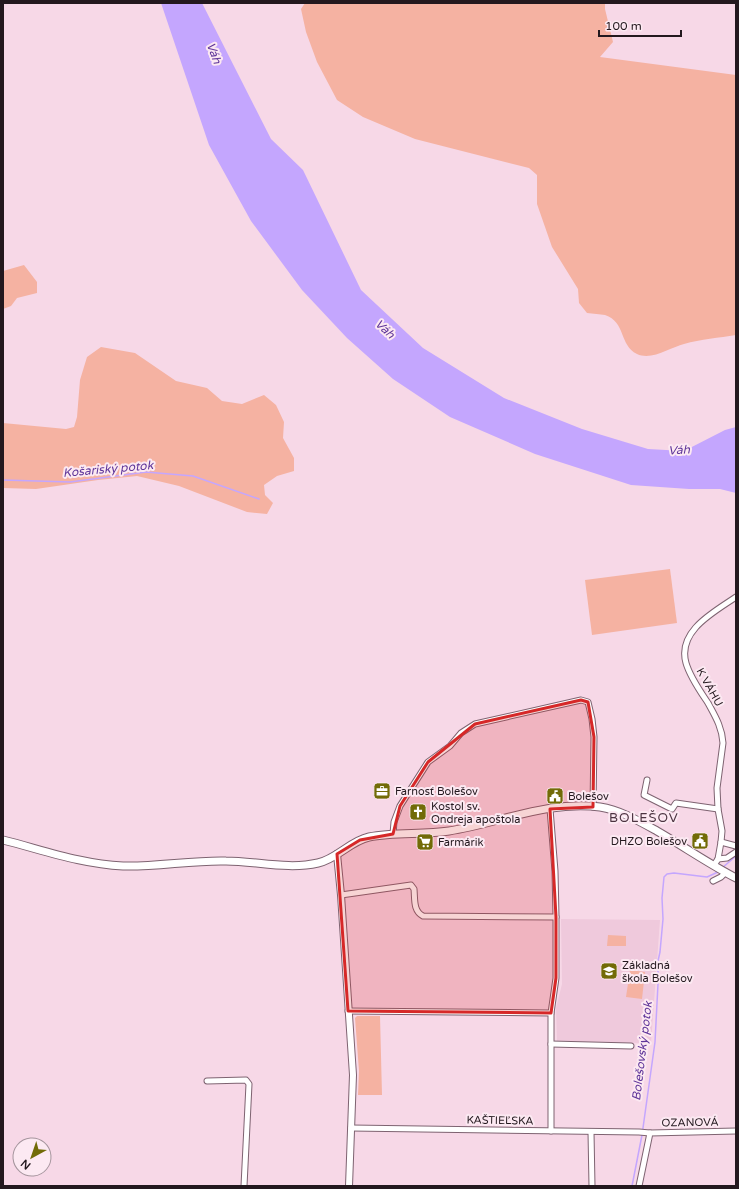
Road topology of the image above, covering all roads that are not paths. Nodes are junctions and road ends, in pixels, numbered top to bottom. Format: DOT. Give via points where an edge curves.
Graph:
graph roads {
  1 [pos="736,598"];
  2 [pos="647,780"];
  3 [pos="593,807"];
  4 [pos="550,809"];
  5 [pos="718,809"];
  6 [pos="393,834"];
  7 [pos="3,840"];
  8 [pos="721,842"];
  9 [pos="736,846"];
  10 [pos="736,852"];
  11 [pos="337,854"];
  12 [pos="718,859"];
  13 [pos="720,869"];
  14 [pos="736,878"];
  15 [pos="713,881"];
  16 [pos="341,895"];
  17 [pos="556,917"];
  18 [pos="348,1011"];
  19 [pos="552,1013"];
  20 [pos="552,1044"];
  21 [pos="631,1046"];
  22 [pos="207,1081"];
  23 [pos="351,1128"];
  24 [pos="551,1131"];
  25 [pos="736,1131"];
  26 [pos="591,1132"];
  27 [pos="644,1132"];
  28 [pos="244,1186"];
  29 [pos="349,1186"];
  30 [pos="592,1186"];
  31 [pos="639,1186"];
  1 -- 5 [label="street, K VÁHU" via="701,622 690,637 684,654 690,672 717,720 724,742 717,782"];
  2 -- 5 [label="street" via="644,795 672,809 676,802"];
  3 -- 4 [label="main road"];
  3 -- 6 [label="street" via="592,719 588,702 581,700 475,724 461,733 450,746 428,762 400,806"];
  3 -- 13 [label="main road" via="634,819"];
  4 -- 6 [label="main road" via="467,828"];
  4 -- 17 [label="street"];
  5 -- 8 [label="street, K VÁHU"];
  6 -- 11 [label="main road" via="360,840"];
  7 -- 11 [label="main road" via="82,861 125,866 212,861 308,865 322,862"];
  8 -- 9 [label="street"];
  8 -- 12 [label="street, K VÁHU"];
  10 -- 12 [label="street" via="727,858"];
  11 -- 16 [label="street"];
  12 -- 13 [label="street, K VÁHU"];
  13 -- 14 [label="main road"];
  13 -- 15 [label="street" via="721,878"];
  16 -- 17 [label="street" via="411,885 414,889 416,910 423,916"];
  16 -- 18 [label="street"];
  17 -- 19 [label="street" via="556,978"];
  18 -- 19 [label="street"];
  18 -- 23 [label="street" via="352,1075"];
  19 -- 20 [label="street"];
  20 -- 21 [label="street"];
  20 -- 24 [label="street"];
  22 -- 28 [label="street" via="246,1080 249,1084"];
  23 -- 24 [label="street, KAŠTIEĽSKA"];
  23 -- 29 [label="street"];
  24 -- 26 [label="street, KAŠTIEĽSKA"];
  25 -- 27 [label="street, OZANOVÁ"];
  26 -- 27 [label="street, KAŠTIEĽSKA"];
  26 -- 30 [label="street"];
  27 -- 31 [label="street, OZANOVÁ"];
}
